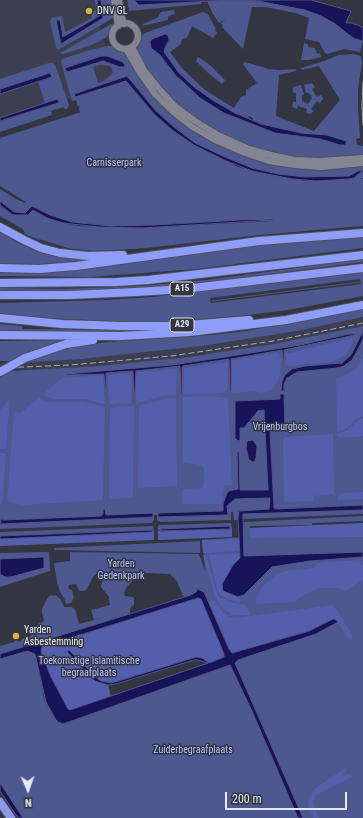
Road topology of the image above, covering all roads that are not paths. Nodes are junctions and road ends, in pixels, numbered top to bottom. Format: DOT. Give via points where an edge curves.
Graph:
graph roads {
  1 [pos="114,0"];
  2 [pos="119,0"];
  3 [pos="124,24"];
  4 [pos="118,26"];
  5 [pos="129,48"];
  6 [pos="363,158"];
  7 [pos="363,163"];
  8 [pos="0,226"];
  9 [pos="363,233"];
  10 [pos="168,252"];
  11 [pos="363,255"];
  12 [pos="0,268"];
  13 [pos="363,268"];
  14 [pos="0,283"];
  15 [pos="0,295"];
  16 [pos="363,301"];
  17 [pos="363,305"];
  18 [pos="0,318"];
  19 [pos="0,335"];
  20 [pos="121,336"];
  21 [pos="0,372"];
  22 [pos="0,802"];
  23 [pos="0,812"];
  24 [pos="4,818"];
  25 [pos="11,818"];
  1 -- 4 [label="main road"];
  2 -- 3 [label="main road"];
  3 -- 4 [label="main road"];
  3 -- 5 [label="main road" via="132,26 137,32 137,40"];
  4 -- 5 [label="main road" via="113,32 112,40 118,48"];
  5 -- 6 [label="main road" via="176,107 218,135 249,149 295,160"];
  5 -- 7 [label="main road" via="140,73 155,94 191,126 215,140 270,161 295,165 321,167"];
  8 -- 10 [label="highway" via="42,248 72,255"];
  9 -- 10 [label="highway" via="259,241"];
  10 -- 12 [label="highway" via="76,266 39,269"];
  11 -- 14 [label="highway, A15" via="148,280"];
  13 -- 15 [label="highway, A15" via="184,289 69,296"];
  16 -- 18 [label="highway, A29" via="285,316 176,326 74,325"];
  17 -- 20 [label="highway" via="326,314 251,326"];
  19 -- 20 [label="highway"];
  20 -- 21 [label="highway, bridge" via="66,344 25,358"];
  22 -- 25 [label="highway"];
  23 -- 24 [label="highway"];
}
